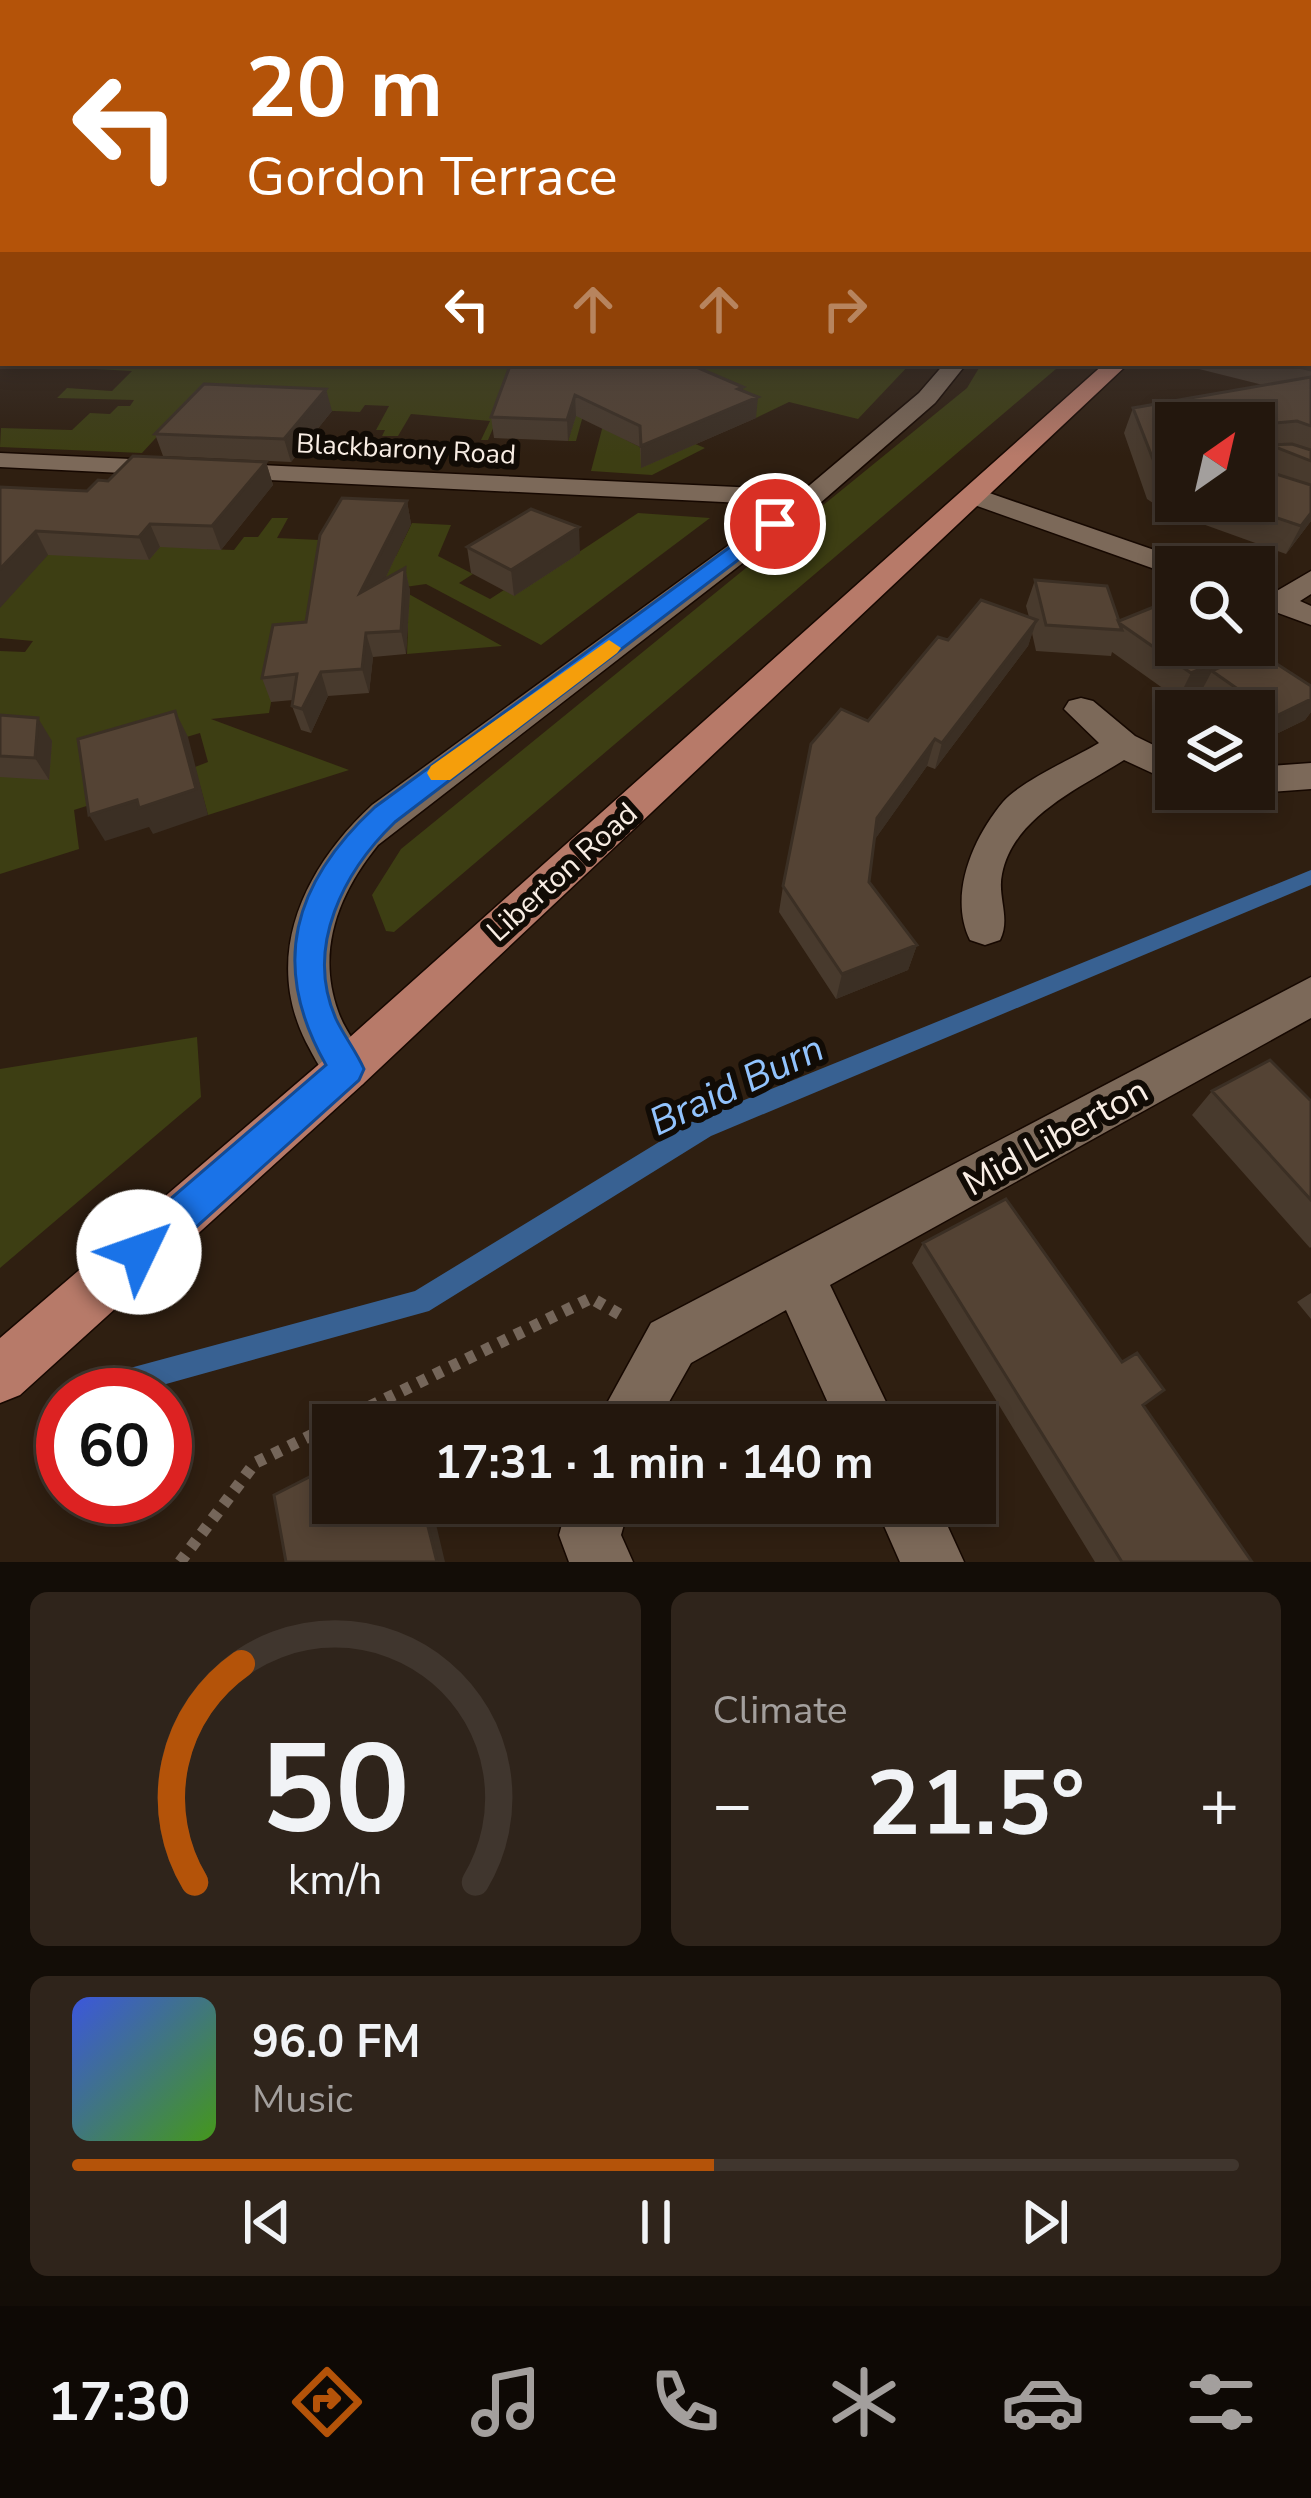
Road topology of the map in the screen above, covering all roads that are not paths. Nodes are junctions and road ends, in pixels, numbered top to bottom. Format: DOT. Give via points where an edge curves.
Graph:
graph roads {
  1 [pos="954,366"];
  2 [pos="1115,366"];
  3 [pos="0,460"];
  4 [pos="975,496"];
  5 [pos="810,498"];
  6 [pos="1155,560"];
  7 [pos="1311,580"];
  8 [pos="1275,595"];
  9 [pos="1275,601"];
  10 [pos="1311,616"];
  11 [pos="1081,709"];
  12 [pos="1123,745"];
  13 [pos="1155,761"];
  14 [pos="1311,776"];
  15 [pos="1275,779"];
  16 [pos="985,928"];
  17 [pos="1311,996"];
  18 [pos="347,1069"];
  19 [pos="799,1277"];
  20 [pos="0,1375"];
  21 [pos="636,1404"];
  22 [pos="858,1404"];
  23 [pos="593,1524"];
  24 [pos="915,1524"];
  25 [pos="601,1562"];
  26 [pos="932,1562"];
  1 -- 5 [label="street"];
  2 -- 4 [label="main road, Liberton Road"];
  3 -- 5 [label="street, Blackbarony Road"];
  4 -- 6 [label="street"];
  4 -- 18 [label="main road, Liberton Road"];
  5 -- 18 [label="street" via="356,842 319,903 308,968 319,1021"];
  7 -- 8 [label="street"];
  9 -- 10 [label="street"];
  11 -- 12 [label="street"];
  12 -- 13 [label="street"];
  12 -- 16 [label="street" via="1018,808 982,874"];
  14 -- 15 [label="street"];
  17 -- 19 [label="street, Mid Liberton"];
  18 -- 20 [label="main road, Liberton Road"];
  19 -- 21 [label="street, Mid Liberton" via="671,1343"];
  19 -- 22 [label="street"];
  23 -- 25 [label="street"];
  24 -- 26 [label="street"];
}
